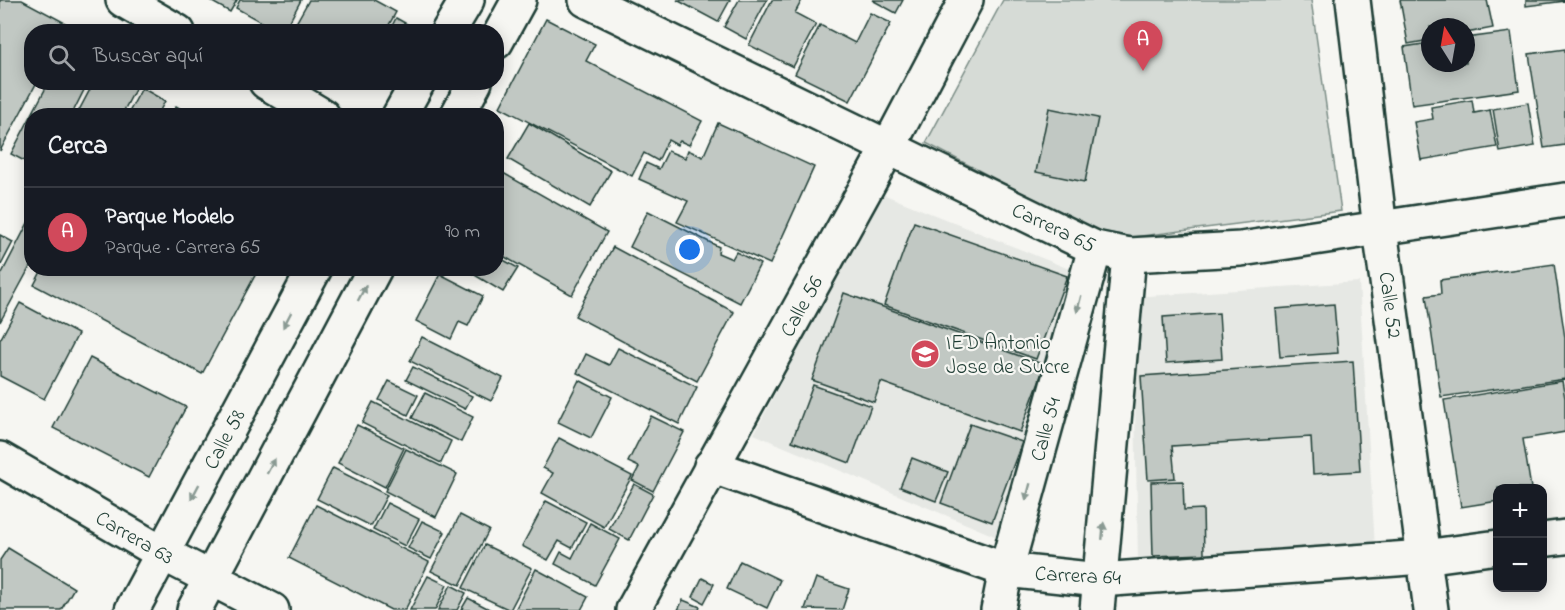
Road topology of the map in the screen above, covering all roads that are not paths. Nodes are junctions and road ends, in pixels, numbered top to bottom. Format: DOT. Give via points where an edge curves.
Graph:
graph roads {
  1 [pos="123,0"];
  2 [pos="467,0"];
  3 [pos="519,0"];
  4 [pos="586,0"];
  5 [pos="966,0"];
  6 [pos="1353,0"];
  7 [pos="164,24"];
  8 [pos="453,24"];
  9 [pos="504,27"];
  10 [pos="279,90"];
  11 [pos="414,90"];
  12 [pos="471,90"];
  13 [pos="310,108"];
  14 [pos="403,108"];
  15 [pos="461,108"];
  16 [pos="888,148"];
  17 [pos="1565,200"];
  18 [pos="1380,229"];
  19 [pos="1095,248"];
  20 [pos="1129,255"];
  21 [pos="311,276"];
  22 [pos="371,276"];
  23 [pos="0,459"];
  24 [pos="711,466"];
  25 [pos="1565,537"];
  26 [pos="1547,539"];
  27 [pos="1493,548"];
  28 [pos="162,553"];
  29 [pos="1425,557"];
  30 [pos="1006,570"];
  31 [pos="210,580"];
  32 [pos="1098,595"];
  33 [pos="132,610"];
  34 [pos="194,610"];
  35 [pos="272,610"];
  36 [pos="633,610"];
  37 [pos="998,610"];
  38 [pos="1431,610"];
  1 -- 7 [label="street"];
  2 -- 8 [label="street"];
  3 -- 9 [label="street"];
  4 -- 16 [label="street, Carrera 65"];
  5 -- 16 [label="street, Calle 56"];
  6 -- 18 [label="street, Calle 52"];
  10 -- 13 [label="street"];
  11 -- 14 [label="street"];
  12 -- 15 [label="street"];
  16 -- 19 [label="street, Carrera 65"];
  16 -- 24 [label="street, Calle 56"];
  17 -- 18 [label="street, Carrera 65"];
  18 -- 20 [label="street, Carrera 65" via="1241,249"];
  18 -- 29 [label="street, Calle 52"];
  19 -- 20 [label="street, Carrera 65"];
  19 -- 30 [label="street, Calle 54, one-way"];
  32 -- 20 [label="street, one-way"];
  21 -- 28 [label="street, Calle 58, one-way"];
  31 -- 22 [label="street, one-way"];
  23 -- 28 [label="street, Carrera 63"];
  24 -- 30 [label="street, Carrera 64"];
  24 -- 36 [label="street, Calle 56"];
  25 -- 26 [label="street"];
  27 -- 29 [label="street, Carrera 64"];
  28 -- 31 [label="street, Carrera 63"];
  28 -- 33 [label="street, Calle 58"];
  29 -- 32 [label="street, Carrera 64"];
  29 -- 38 [label="street, Calle 52"];
  30 -- 32 [label="street, Carrera 64"];
  30 -- 37 [label="street, Calle 54"];
  31 -- 34 [label="street"];
  31 -- 35 [label="street, Carrera 63"];
}
